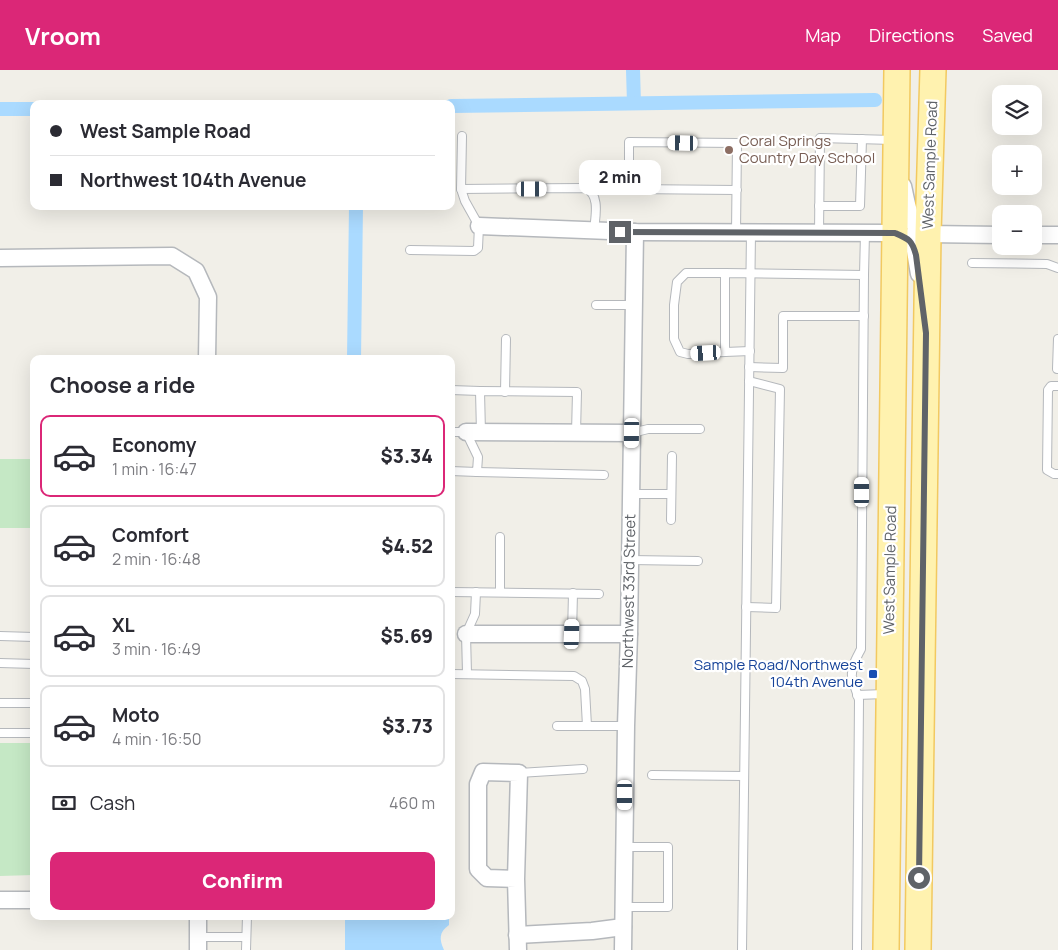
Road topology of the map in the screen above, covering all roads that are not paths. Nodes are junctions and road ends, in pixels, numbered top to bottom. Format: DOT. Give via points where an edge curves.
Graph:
graph roads {
  1 [pos="897,70"];
  2 [pos="933,70"];
  3 [pos="462,136"];
  4 [pos="862,139"];
  5 [pos="896,148"];
  6 [pos="461,190"];
  7 [pos="737,190"];
  8 [pos="819,206"];
  9 [pos="479,226"];
  10 [pos="594,231"];
  11 [pos="635,232"];
  12 [pos="744,232"];
  13 [pos="819,233"];
  14 [pos="865,233"];
  15 [pos="895,233"];
  16 [pos="928,234"];
  17 [pos="992,234"];
  18 [pos="1042,235"];
  19 [pos="1058,235"];
  20 [pos="410,250"];
  21 [pos="0,258"];
  22 [pos="972,262"];
  23 [pos="1058,268"];
  24 [pos="725,273"];
  25 [pos="751,274"];
  26 [pos="864,275"];
  27 [pos="596,305"];
  28 [pos="634,305"];
  29 [pos="864,316"];
  30 [pos="926,333"];
  31 [pos="506,339"];
  32 [pos="1058,339"];
  33 [pos="724,352"];
  34 [pos="750,352"];
  35 [pos="207,355"];
  36 [pos="750,368"];
  37 [pos="1058,369"];
  38 [pos="749,381"];
  39 [pos="1058,386"];
  40 [pos="455,390"];
  41 [pos="480,391"];
  42 [pos="505,392"];
  43 [pos="700,429"];
  44 [pos="466,432"];
  45 [pos="576,433"];
  46 [pos="632,433"];
  47 [pos="672,456"];
  48 [pos="455,471"];
  49 [pos="477,472"];
  50 [pos="1058,474"];
  51 [pos="604,475"];
  52 [pos="631,494"];
  53 [pos="671,494"];
  54 [pos="671,520"];
  55 [pos="500,537"];
  56 [pos="630,560"];
  57 [pos="698,561"];
  58 [pos="455,592"];
  59 [pos="476,592"];
  60 [pos="500,592"];
  61 [pos="573,594"];
  62 [pos="599,594"];
  63 [pos="746,607"];
  64 [pos="890,613"];
  65 [pos="466,634"];
  66 [pos="572,634"];
  67 [pos="629,634"];
  68 [pos="0,636"];
  69 [pos="30,637"];
  70 [pos="0,663"];
  71 [pos="30,664"];
  72 [pos="455,674"];
  73 [pos="467,674"];
  74 [pos="889,694"];
  75 [pos="858,695"];
  76 [pos="922,696"];
  77 [pos="0,703"];
  78 [pos="30,704"];
  79 [pos="557,726"];
  80 [pos="587,726"];
  81 [pos="626,726"];
  82 [pos="0,733"];
  83 [pos="30,733"];
  84 [pos="583,769"];
  85 [pos="520,773"];
  86 [pos="652,775"];
  87 [pos="744,776"];
  88 [pos="920,788"];
  89 [pos="625,847"];
  90 [pos="516,879"];
  91 [pos="0,900"];
  92 [pos="30,900"];
  93 [pos="624,907"];
  94 [pos="198,920"];
  95 [pos="247,920"];
  96 [pos="624,927"];
  97 [pos="246,937"];
  98 [pos="518,943"];
  99 [pos="198,944"];
  100 [pos="246,950"];
  101 [pos="624,950"];
  102 [pos="742,950"];
  103 [pos="857,950"];
  104 [pos="886,950"];
  105 [pos="918,950"];
  1 -- 5 [label="main road, West Sample Road"];
  2 -- 16 [label="main road, West Sample Road"];
  3 -- 6 [label="lane"];
  4 -- 5 [label="lane"];
  4 -- 8 [label="lane" via="860,206"];
  4 -- 8 [label="lane" via="820,138"];
  5 -- 15 [label="main road, West Sample Road"];
  5 -- 16 [label="street" via="910,216 919,231"];
  6 -- 9 [label="lane"];
  6 -- 10 [label="lane" via="585,188 595,199"];
  7 -- 7 [label="lane" via="737,144 629,142 629,189"];
  7 -- 12 [label="lane"];
  8 -- 13 [label="lane"];
  9 -- 10 [label="street"];
  9 -- 20 [label="lane" via="478,248 474,251"];
  10 -- 11 [label="street"];
  11 -- 12 [label="street"];
  11 -- 28 [label="street, Northwest 33rd Street"];
  12 -- 13 [label="street"];
  12 -- 25 [label="lane"];
  13 -- 14 [label="street"];
  14 -- 15 [label="street"];
  14 -- 26 [label="lane"];
  15 -- 30 [label="street" via="908,238 914,245"];
  15 -- 64 [label="main road, West Sample Road"];
  16 -- 17 [label="street"];
  16 -- 30 [label="main road, West Sample Road"];
  18 -- 19 [label="street"];
  21 -- 35 [label="street" via="172,256 196,271 208,297"];
  22 -- 23 [label="lane" via="1047,264"];
  24 -- 25 [label="lane"];
  24 -- 33 [label="lane"];
  24 -- 33 [label="lane" via="686,273 677,282 674,306 674,339 680,352"];
  25 -- 26 [label="lane"];
  25 -- 34 [label="lane"];
  26 -- 29 [label="lane"];
  27 -- 28 [label="lane"];
  28 -- 46 [label="street, Northwest 33rd Street"];
  29 -- 36 [label="lane" via="783,316 783,368"];
  29 -- 75 [label="lane" via="861,649 852,676"];
  30 -- 76 [label="main road, West Sample Road"];
  31 -- 42 [label="lane"];
  32 -- 37 [label="lane"];
  33 -- 34 [label="lane"];
  34 -- 36 [label="lane"];
  36 -- 38 [label="lane"];
  38 -- 63 [label="lane"];
  38 -- 63 [label="lane" via="780,388 776,608"];
  39 -- 50 [label="lane" via="1051,386 1048,390 1047,470"];
  40 -- 41 [label="lane"];
  41 -- 42 [label="lane"];
  41 -- 44 [label="lane"];
  42 -- 45 [label="lane" via="577,392"];
  43 -- 46 [label="lane" via="648,429"];
  44 -- 45 [label="street"];
  44 -- 49 [label="lane" via="478,457"];
  45 -- 46 [label="street"];
  46 -- 52 [label="street, Northwest 33rd Street"];
  47 -- 53 [label="lane"];
  48 -- 49 [label="lane"];
  49 -- 51 [label="lane"];
  52 -- 53 [label="lane"];
  52 -- 56 [label="street, Northwest 33rd Street"];
  53 -- 54 [label="lane"];
  55 -- 60 [label="lane"];
  56 -- 57 [label="lane"];
  56 -- 67 [label="street, Northwest 33rd Street"];
  58 -- 59 [label="lane"];
  59 -- 60 [label="lane"];
  59 -- 65 [label="lane" via="474,614"];
  60 -- 61 [label="lane"];
  61 -- 62 [label="lane"];
  61 -- 66 [label="lane"];
  63 -- 87 [label="lane"];
  64 -- 74 [label="main road, West Sample Road"];
  64 -- 76 [label="main road" via="910,685"];
  65 -- 66 [label="street"];
  65 -- 73 [label="lane"];
  66 -- 67 [label="street"];
  67 -- 81 [label="street, Northwest 33rd Street"];
  68 -- 69 [label="lane"];
  70 -- 71 [label="lane"];
  72 -- 73 [label="lane"];
  73 -- 80 [label="lane" via="574,676 582,681 585,689"];
  74 -- 75 [label="lane"];
  74 -- 88 [label="main road" via="903,702 909,711"];
  74 -- 104 [label="main road, West Sample Road"];
  75 -- 103 [label="lane"];
  76 -- 88 [label="main road, West Sample Road"];
  77 -- 78 [label="lane"];
  79 -- 80 [label="lane"];
  80 -- 81 [label="lane"];
  81 -- 89 [label="street, Northwest 33rd Street"];
  82 -- 83 [label="lane"];
  84 -- 85 [label="lane"];
  85 -- 90 [label="street"];
  85 -- 90 [label="street" via="483,772 478,784 478,869 487,878"];
  86 -- 87 [label="lane"];
  87 -- 102 [label="lane"];
  88 -- 105 [label="main road, West Sample Road"];
  89 -- 93 [label="street, Northwest 33rd Street"];
  89 -- 93 [label="lane" via="668,847 668,907"];
  90 -- 98 [label="street"];
  91 -- 92 [label="street"];
  93 -- 96 [label="street, Northwest 33rd Street"];
  94 -- 99 [label="street"];
  95 -- 97 [label="lane"];
  96 -- 98 [label="street"];
  96 -- 101 [label="street, Northwest 33rd Street"];
  97 -- 99 [label="lane"];
  97 -- 100 [label="lane"];
}
